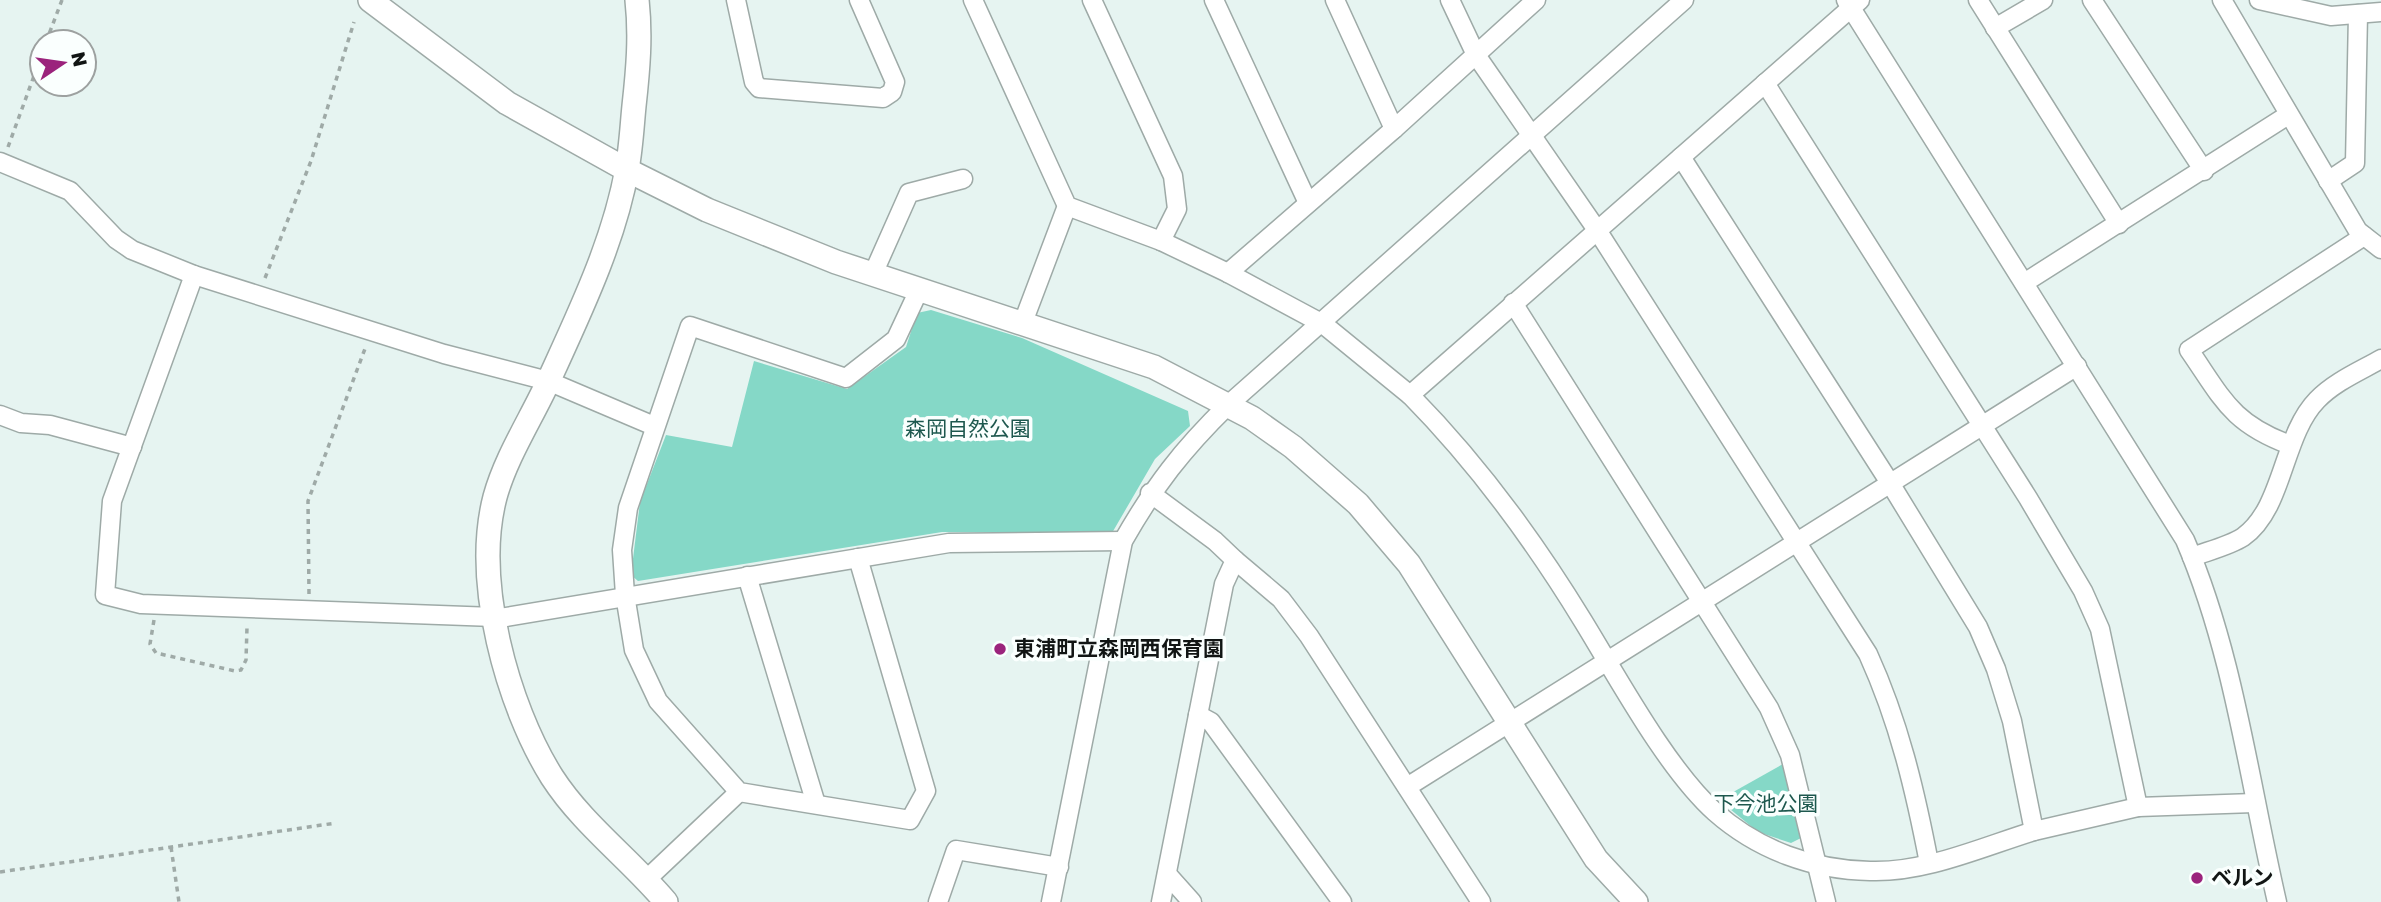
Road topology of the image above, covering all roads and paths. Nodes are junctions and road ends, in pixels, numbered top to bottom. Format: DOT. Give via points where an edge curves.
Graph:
graph roads {
  1 [pos="61,0"];
  2 [pos="370,0"];
  3 [pos="637,0"];
  4 [pos="736,0"];
  5 [pos="859,0"];
  6 [pos="973,0"];
  7 [pos="1092,0"];
  8 [pos="1214,0"];
  9 [pos="1335,0"];
  10 [pos="1450,0"];
  11 [pos="1536,0"];
  12 [pos="1684,0"];
  13 [pos="1978,0"];
  14 [pos="2043,0"];
  15 [pos="2092,0"];
  16 [pos="2222,0"];
  17 [pos="2259,0"];
  18 [pos="1852,2"];
  19 [pos="2381,12"];
  20 [pos="2358,14"];
  21 [pos="354,22"];
  22 [pos="51,28"];
  23 [pos="1995,28"];
  24 [pos="1475,55"];
  25 [pos="1765,83"];
  26 [pos="28,91"];
  27 [pos="2288,116"];
  28 [pos="1394,130"];
  29 [pos="1533,137"];
  30 [pos="1681,158"];
  31 [pos="1,162"];
  32 [pos="627,170"];
  33 [pos="2204,171"];
  34 [pos="962,179"];
  35 [pos="2328,181"];
  36 [pos="1308,203"];
  37 [pos="1067,206"];
  38 [pos="2119,224"];
  39 [pos="1597,230"];
  40 [pos="2364,236"];
  41 [pos="1161,241"];
  42 [pos="2381,249"];
  43 [pos="1228,272"];
  44 [pos="873,274"];
  45 [pos="194,275"];
  46 [pos="2024,283"];
  47 [pos="919,290"];
  48 [pos="259,295"];
  49 [pos="1513,303"];
  50 [pos="1323,324"];
  51 [pos="1022,325"];
  52 [pos="372,331"];
  53 [pos="2381,359"];
  54 [pos="2077,366"];
  55 [pos="548,381"];
  56 [pos="1410,395"];
  57 [pos="1228,405"];
  58 [pos="0,415"];
  59 [pos="1982,425"];
  60 [pos="654,426"];
  61 [pos="2290,445"];
  62 [pos="132,447"];
  63 [pos="1890,483"];
  64 [pos="1150,493"];
  65 [pos="1796,540"];
  66 [pos="1123,541"];
  67 [pos="2193,557"];
  68 [pos="858,558"];
  69 [pos="1235,560"];
  70 [pos="747,576"];
  71 [pos="625,595"];
  72 [pos="1703,600"];
  73 [pos="158,604"];
  74 [pos="247,607"];
  75 [pos="309,610"];
  76 [pos="494,618"];
  77 [pos="1607,660"];
  78 [pos="1198,715"];
  79 [pos="1508,722"];
  80 [pos="1407,787"];
  81 [pos="739,792"];
  82 [pos="2254,803"];
  83 [pos="816,804"];
  84 [pos="2138,807"];
  85 [pos="337,823"];
  86 [pos="2034,831"];
  87 [pos="171,847"];
  88 [pos="1929,863"];
  89 [pos="1819,866"];
  90 [pos="1059,867"];
  91 [pos="0,872"];
  92 [pos="1167,874"];
  93 [pos="647,879"];
  94 [pos="179,902"];
  95 [pos="666,902"];
  96 [pos="938,902"];
  97 [pos="1051,902"];
  98 [pos="1161,902"];
  99 [pos="1192,902"];
  100 [pos="1342,902"];
  101 [pos="1481,902"];
  102 [pos="1636,902"];
  103 [pos="1826,902"];
  104 [pos="2277,902"];
  1 -- 22 [label="path"];
  2 -- 32 [label="street" via="507,103"];
  3 -- 32 [label="street" via="639,61"];
  4 -- 5 [label="street" via="759,88 883,98 892,92 895,82"];
  6 -- 37 [label="street"];
  7 -- 41 [label="street" via="1173,176 1177,209"];
  8 -- 36 [label="street"];
  9 -- 28 [label="street"];
  10 -- 24 [label="street"];
  11 -- 24 [label="street"];
  12 -- 29 [label="street"];
  13 -- 23 [label="street"];
  14 -- 23 [label="street"];
  15 -- 33 [label="street"];
  16 -- 27 [label="street"];
  17 -- 20 [label="street" via="2331,16"];
  18 -- 25 [label="street"];
  18 -- 46 [label="street"];
  19 -- 20 [label="street"];
  20 -- 35 [label="street" via="2355,163"];
  21 -- 48 [label="path" via="311,161"];
  23 -- 38 [label="street"];
  24 -- 28 [label="street"];
  24 -- 29 [label="street"];
  25 -- 30 [label="street"];
  25 -- 59 [label="street"];
  26 -- 31 [label="path"];
  27 -- 33 [label="street"];
  27 -- 35 [label="street"];
  28 -- 36 [label="street"];
  29 -- 39 [label="street"];
  29 -- 50 [label="street"];
  30 -- 39 [label="street"];
  30 -- 63 [label="street"];
  31 -- 45 [label="street" via="70,191 132,250"];
  32 -- 44 [label="street" via="773,238"];
  32 -- 55 [label="street" via="604,250"];
  33 -- 38 [label="street"];
  34 -- 44 [label="street" via="909,192"];
  35 -- 40 [label="street"];
  36 -- 43 [label="street"];
  37 -- 41 [label="street"];
  37 -- 51 [label="street"];
  38 -- 46 [label="street"];
  39 -- 49 [label="street"];
  39 -- 65 [label="street"];
  40 -- 42 [label="street"];
  40 -- 61 [label="street" via="2189,349 2238,419"];
  41 -- 43 [label="street"];
  43 -- 50 [label="street"];
  44 -- 47 [label="street"];
  45 -- 48 [label="street"];
  45 -- 62 [label="street"];
  46 -- 54 [label="street"];
  47 -- 51 [label="street"];
  47 -- 60 [label="street" via="896,339 846,378 690,326"];
  48 -- 52 [label="street"];
  49 -- 56 [label="street"];
  49 -- 72 [label="street"];
  50 -- 56 [label="street"];
  50 -- 57 [label="street"];
  51 -- 57 [label="street" via="1154,368"];
  52 -- 55 [label="street"];
  52 -- 75 [label="path" via="308,500"];
  53 -- 61 [label="street" via="2317,400"];
  54 -- 59 [label="street"];
  54 -- 67 [label="street"];
  55 -- 60 [label="street"];
  55 -- 76 [label="street" via="495,497 488,561"];
  56 -- 77 [label="street" via="1487,478"];
  57 -- 64 [label="street" via="1184,449"];
  57 -- 79 [label="street" via="1293,447 1357,504 1409,564"];
  58 -- 62 [label="street"];
  59 -- 63 [label="street"];
  59 -- 84 [label="street" via="2084,591 2100,629"];
  60 -- 71 [label="street" via="628,508 622,550"];
  61 -- 67 [label="street" via="2258,520 2243,537"];
  62 -- 73 [label="street" via="112,501 105,596"];
  63 -- 65 [label="street"];
  63 -- 86 [label="street" via="1978,627 1996,669 2012,721"];
  64 -- 66 [label="street"];
  64 -- 69 [label="street"];
  65 -- 72 [label="street"];
  65 -- 88 [label="street" via="1868,654 1889,700"];
  66 -- 68 [label="street" via="949,543"];
  66 -- 90 [label="street"];
  67 -- 82 [label="street" via="2221,642"];
  68 -- 70 [label="street"];
  68 -- 83 [label="street" via="926,791 910,820"];
  69 -- 78 [label="street" via="1224,584"];
  69 -- 80 [label="street" via="1282,599"];
  70 -- 71 [label="street"];
  70 -- 83 [label="street"];
  71 -- 76 [label="street"];
  71 -- 81 [label="street" via="634,650 658,701"];
  72 -- 77 [label="street"];
  72 -- 89 [label="street" via="1769,708 1785,743"];
  73 -- 74 [label="street"];
  73 -- 74 [label="path" via="152,650 235,671 241,670 246,660"];
  74 -- 75 [label="street"];
  75 -- 76 [label="street"];
  76 -- 93 [label="street" via="512,691 553,777 587,821"];
  77 -- 79 [label="street"];
  77 -- 89 [label="street" via="1693,791 1751,839"];
  78 -- 92 [label="street"];
  78 -- 100 [label="street" via="1211,722"];
  79 -- 80 [label="street"];
  79 -- 102 [label="street" via="1595,859"];
  80 -- 101 [label="street"];
  81 -- 83 [label="street"];
  81 -- 93 [label="street"];
  82 -- 84 [label="street"];
  82 -- 104 [label="street"];
  84 -- 86 [label="street"];
  85 -- 87 [label="path"];
  86 -- 88 [label="street"];
  87 -- 91 [label="path"];
  87 -- 94 [label="path"];
  88 -- 89 [label="street" via="1872,872"];
  89 -- 103 [label="street"];
  90 -- 96 [label="street" via="956,850"];
  90 -- 97 [label="street"];
  92 -- 98 [label="street"];
  92 -- 99 [label="street"];
  93 -- 95 [label="street"];
}
